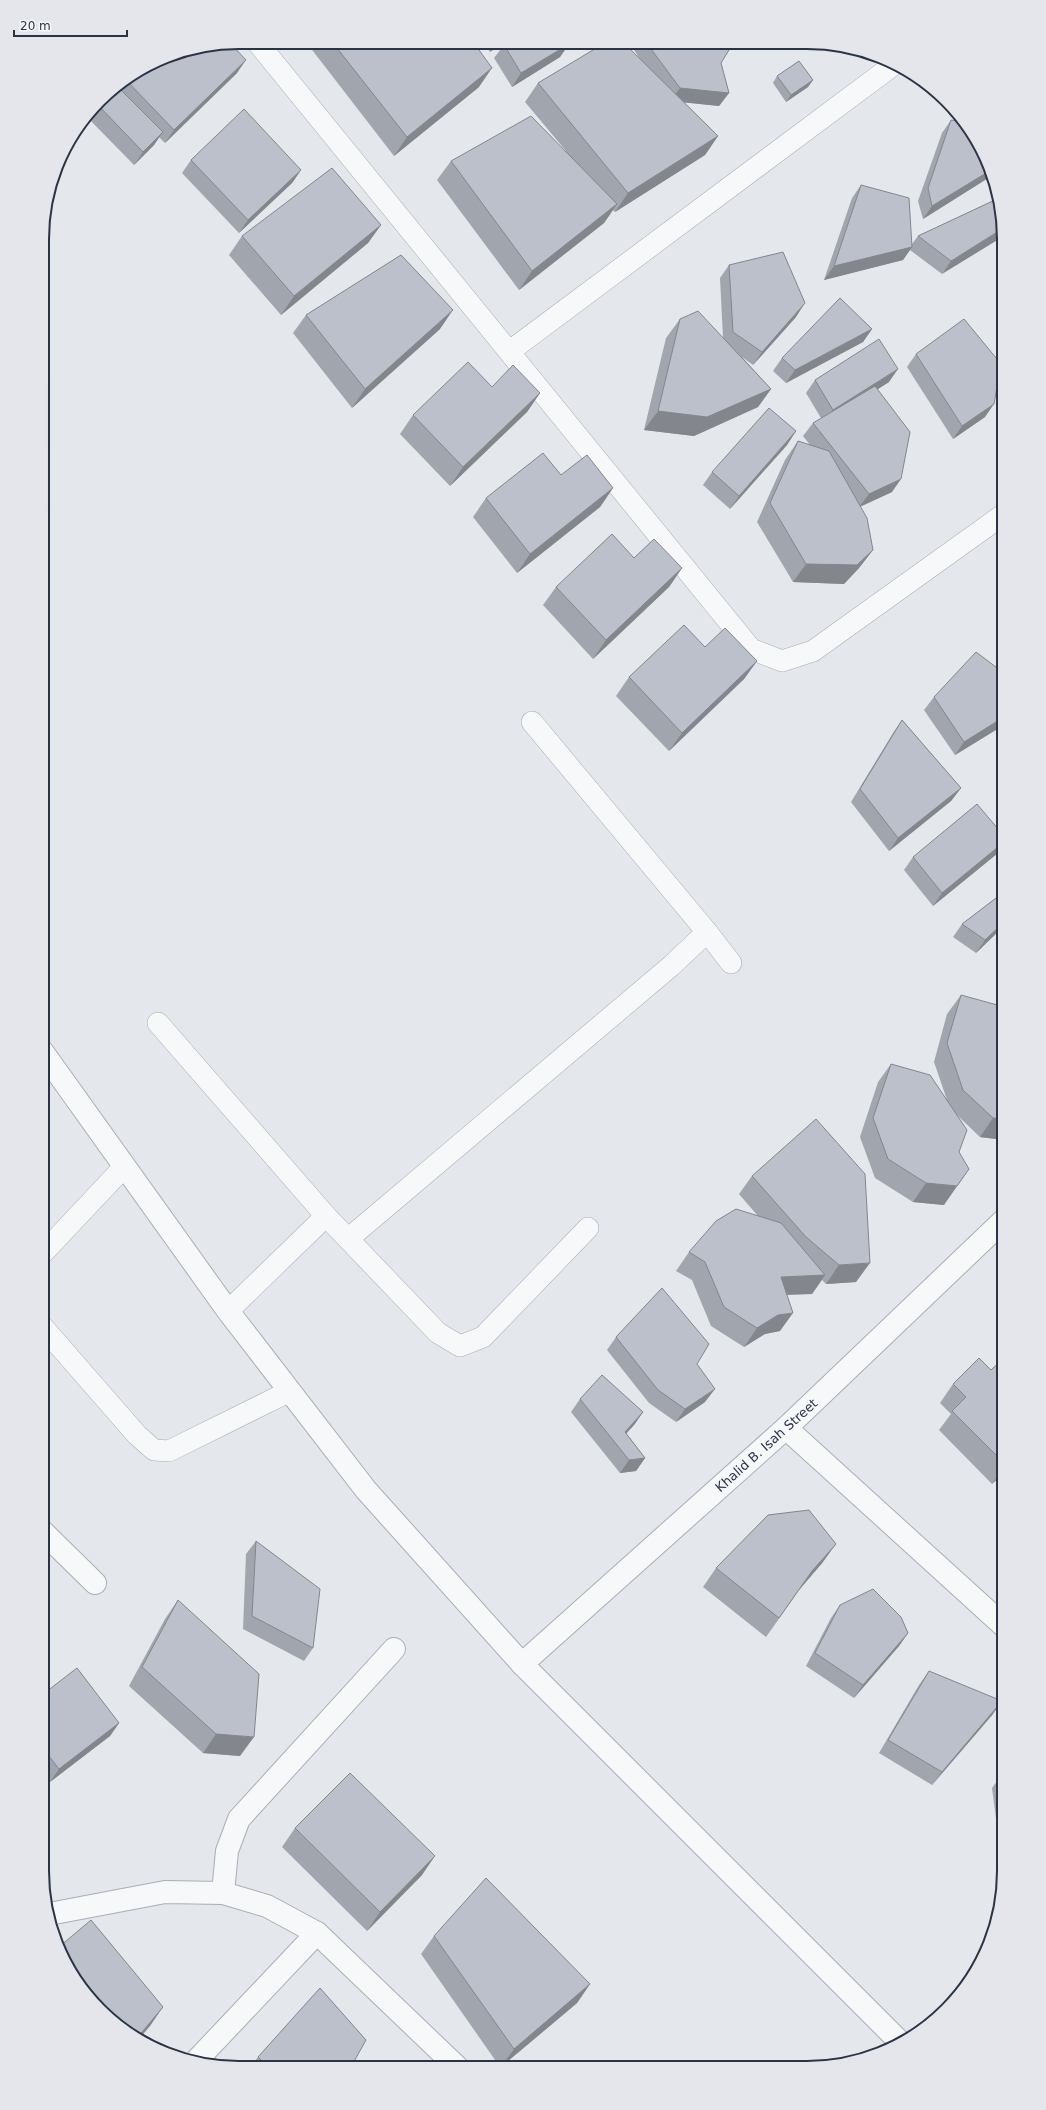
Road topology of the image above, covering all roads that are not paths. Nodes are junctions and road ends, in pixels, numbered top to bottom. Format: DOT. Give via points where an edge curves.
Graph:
graph roads {
  1 [pos="263,49"];
  2 [pos="890,68"];
  3 [pos="510,351"];
  4 [pos="997,519"];
  5 [pos="532,722"];
  6 [pos="707,932"];
  7 [pos="731,963"];
  8 [pos="158,1023"];
  9 [pos="49,1061"];
  10 [pos="124,1166"];
  11 [pos="326,1216"];
  12 [pos="997,1227"];
  13 [pos="588,1228"];
  14 [pos="348,1239"];
  15 [pos="49,1246"];
  16 [pos="228,1310"];
  17 [pos="49,1334"];
  18 [pos="290,1391"];
  19 [pos="786,1428"];
  20 [pos="49,1538"];
  21 [pos="94,1583"];
  22 [pos="997,1620"];
  23 [pos="394,1649"];
  24 [pos="522,1664"];
  25 [pos="223,1892"];
  26 [pos="54,1913"];
  27 [pos="317,1934"];
  28 [pos="896,2038"];
  29 [pos="200,2057"];
  30 [pos="451,2061"];
  1 -- 3 [label="lane"];
  2 -- 3 [label="lane"];
  3 -- 4 [label="lane" via="751,649 782,661 814,651"];
  5 -- 6 [label="lane"];
  6 -- 7 [label="lane"];
  6 -- 14 [label="lane" via="671,966"];
  8 -- 11 [label="lane"];
  9 -- 10 [label="street"];
  10 -- 15 [label="lane"];
  10 -- 16 [label="street"];
  11 -- 14 [label="lane"];
  11 -- 16 [label="lane"];
  12 -- 19 [label="street, Khalid B. Isah Street"];
  13 -- 14 [label="lane" via="483,1337 460,1346 438,1334"];
  16 -- 18 [label="street"];
  17 -- 18 [label="lane" via="137,1435 154,1450 168,1451"];
  18 -- 24 [label="street" via="366,1490"];
  19 -- 22 [label="street"];
  19 -- 24 [label="street, Khalid B. Isah Street"];
  20 -- 21 [label="street"];
  23 -- 25 [label="street" via="239,1819 227,1852"];
  24 -- 28 [label="street"];
  25 -- 26 [label="street" via="165,1892"];
  25 -- 27 [label="street" via="267,1906"];
  27 -- 29 [label="street"];
  27 -- 30 [label="street"];
}
